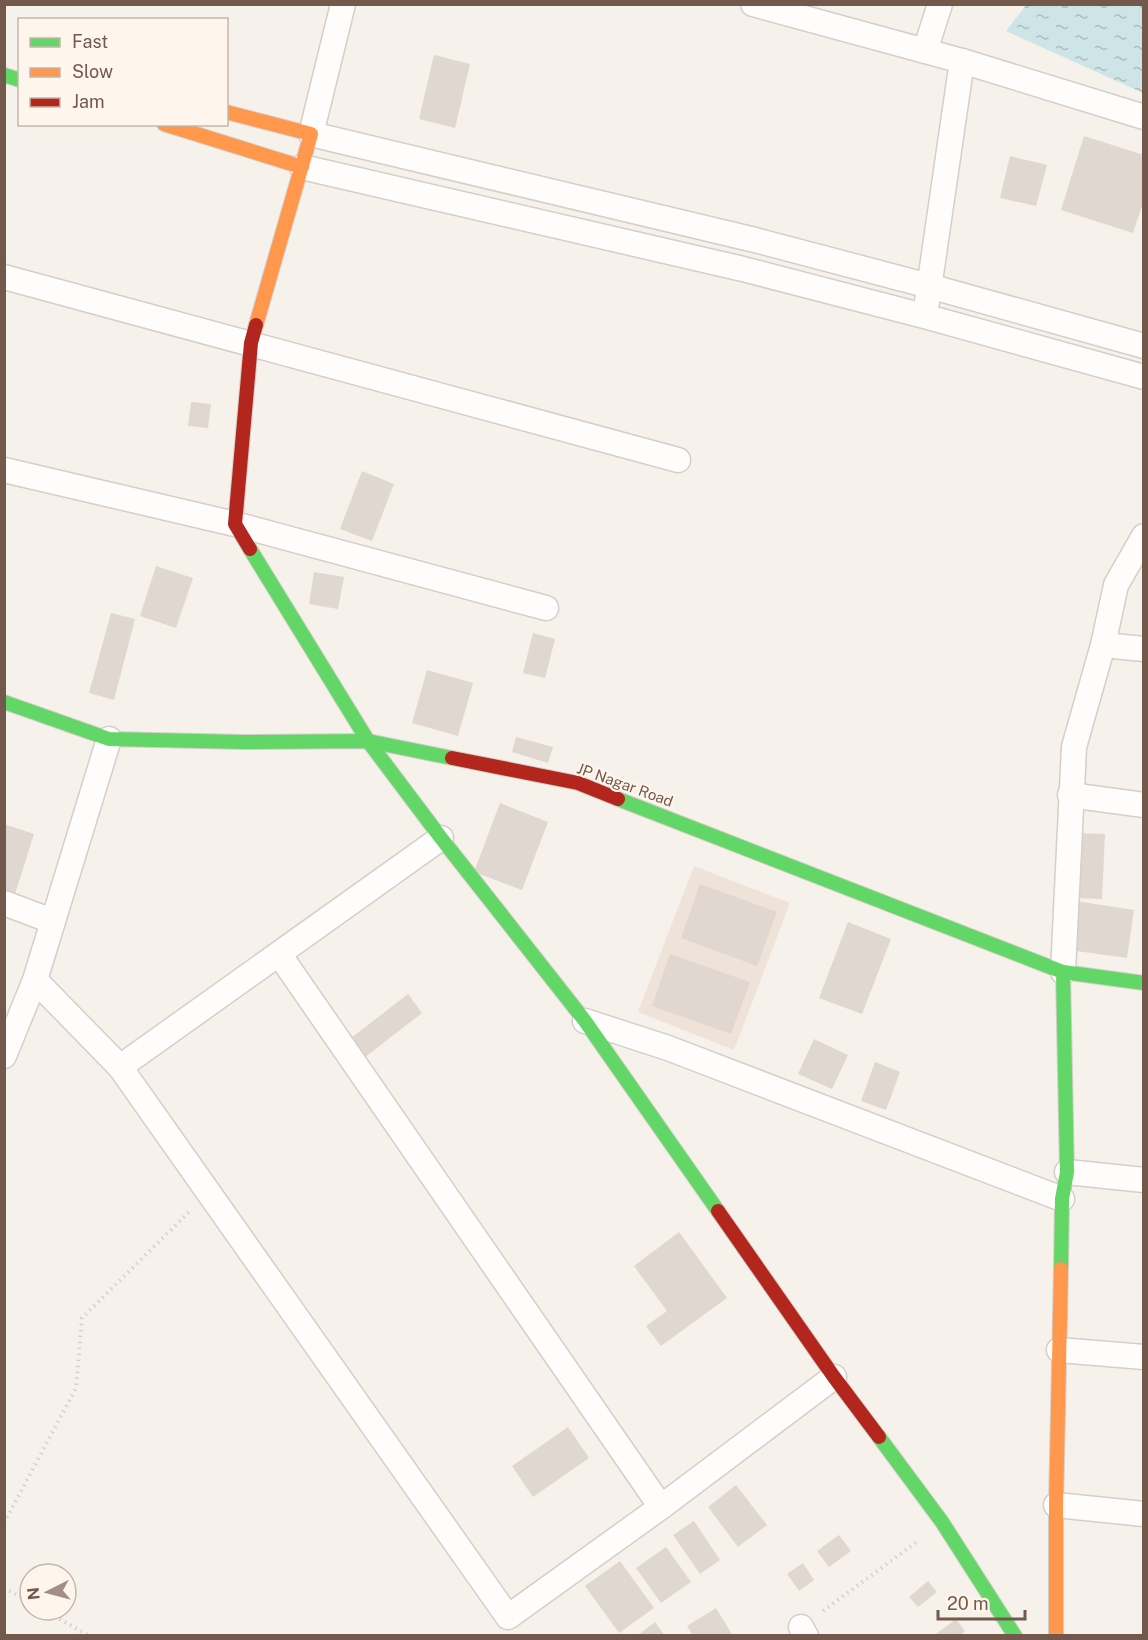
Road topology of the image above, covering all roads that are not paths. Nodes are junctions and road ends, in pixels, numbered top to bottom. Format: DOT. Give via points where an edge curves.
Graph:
graph roads {
  1 [pos="343,4"];
  2 [pos="753,4"];
  3 [pos="940,4"];
  4 [pos="925,51"];
  5 [pos="962,61"];
  6 [pos="228,113"];
  7 [pos="1143,117"];
  8 [pos="170,126"];
  9 [pos="311,134"];
  10 [pos="302,167"];
  11 [pos="4,277"];
  12 [pos="929,286"];
  13 [pos="924,316"];
  14 [pos="251,343"];
  15 [pos="1143,345"];
  16 [pos="1143,377"];
  17 [pos="678,460"];
  18 [pos="4,470"];
  19 [pos="235,524"];
  20 [pos="1143,536"];
  21 [pos="546,608"];
  22 [pos="1103,645"];
  23 [pos="1143,649"];
  24 [pos="4,702"];
  25 [pos="109,739"];
  26 [pos="368,741"];
  27 [pos="1070,795"];
  28 [pos="1143,805"];
  29 [pos="441,838"];
  30 [pos="4,903"];
  31 [pos="52,921"];
  32 [pos="279,954"];
  33 [pos="1063,972"];
  34 [pos="34,980"];
  35 [pos="1143,983"];
  36 [pos="585,1021"];
  37 [pos="4,1056"];
  38 [pos="120,1067"];
  39 [pos="1067,1172"];
  40 [pos="1143,1180"];
  41 [pos="1062,1199"];
  42 [pos="1059,1350"];
  43 [pos="1143,1357"];
  44 [pos="834,1377"];
  45 [pos="1056,1505"];
  46 [pos="661,1508"];
  47 [pos="1143,1514"];
  48 [pos="1015,1635"];
  49 [pos="1056,1635"];
  1 -- 9 [label="street"];
  2 -- 4 [label="street"];
  3 -- 4 [label="street"];
  4 -- 5 [label="street"];
  5 -- 7 [label="street"];
  5 -- 12 [label="street"];
  6 -- 9 [label="street"];
  8 -- 10 [label="street"];
  9 -- 10 [label="street"];
  9 -- 12 [label="street" via="755,240"];
  10 -- 13 [label="street" via="743,269"];
  10 -- 14 [label="street"];
  11 -- 14 [label="street"];
  12 -- 13 [label="street"];
  12 -- 15 [label="street"];
  13 -- 16 [label="street"];
  14 -- 17 [label="street"];
  14 -- 19 [label="street"];
  18 -- 19 [label="street"];
  19 -- 21 [label="street"];
  19 -- 26 [label="street"];
  20 -- 22 [label="street" via="1116,585"];
  22 -- 23 [label="street"];
  22 -- 27 [label="street" via="1074,747"];
  24 -- 25 [label="street, JP Nagar Road"];
  25 -- 26 [label="street, JP Nagar Road"];
  25 -- 31 [label="street"];
  26 -- 29 [label="street"];
  26 -- 33 [label="street, JP Nagar Road" via="578,783"];
  27 -- 28 [label="street"];
  27 -- 33 [label="street"];
  29 -- 32 [label="street"];
  29 -- 36 [label="street"];
  30 -- 31 [label="street"];
  31 -- 34 [label="street"];
  32 -- 38 [label="street"];
  32 -- 46 [label="street"];
  33 -- 35 [label="street, JP Nagar Road"];
  33 -- 39 [label="street"];
  34 -- 37 [label="street"];
  34 -- 38 [label="street"];
  36 -- 41 [label="street" via="668,1048"];
  36 -- 44 [label="street"];
  38 -- 46 [label="street" via="508,1617"];
  39 -- 40 [label="street"];
  39 -- 41 [label="street"];
  41 -- 42 [label="street"];
  42 -- 43 [label="street"];
  42 -- 45 [label="street"];
  44 -- 46 [label="street"];
  44 -- 48 [label="street" via="942,1522"];
  45 -- 47 [label="street"];
  45 -- 49 [label="street"];
}
